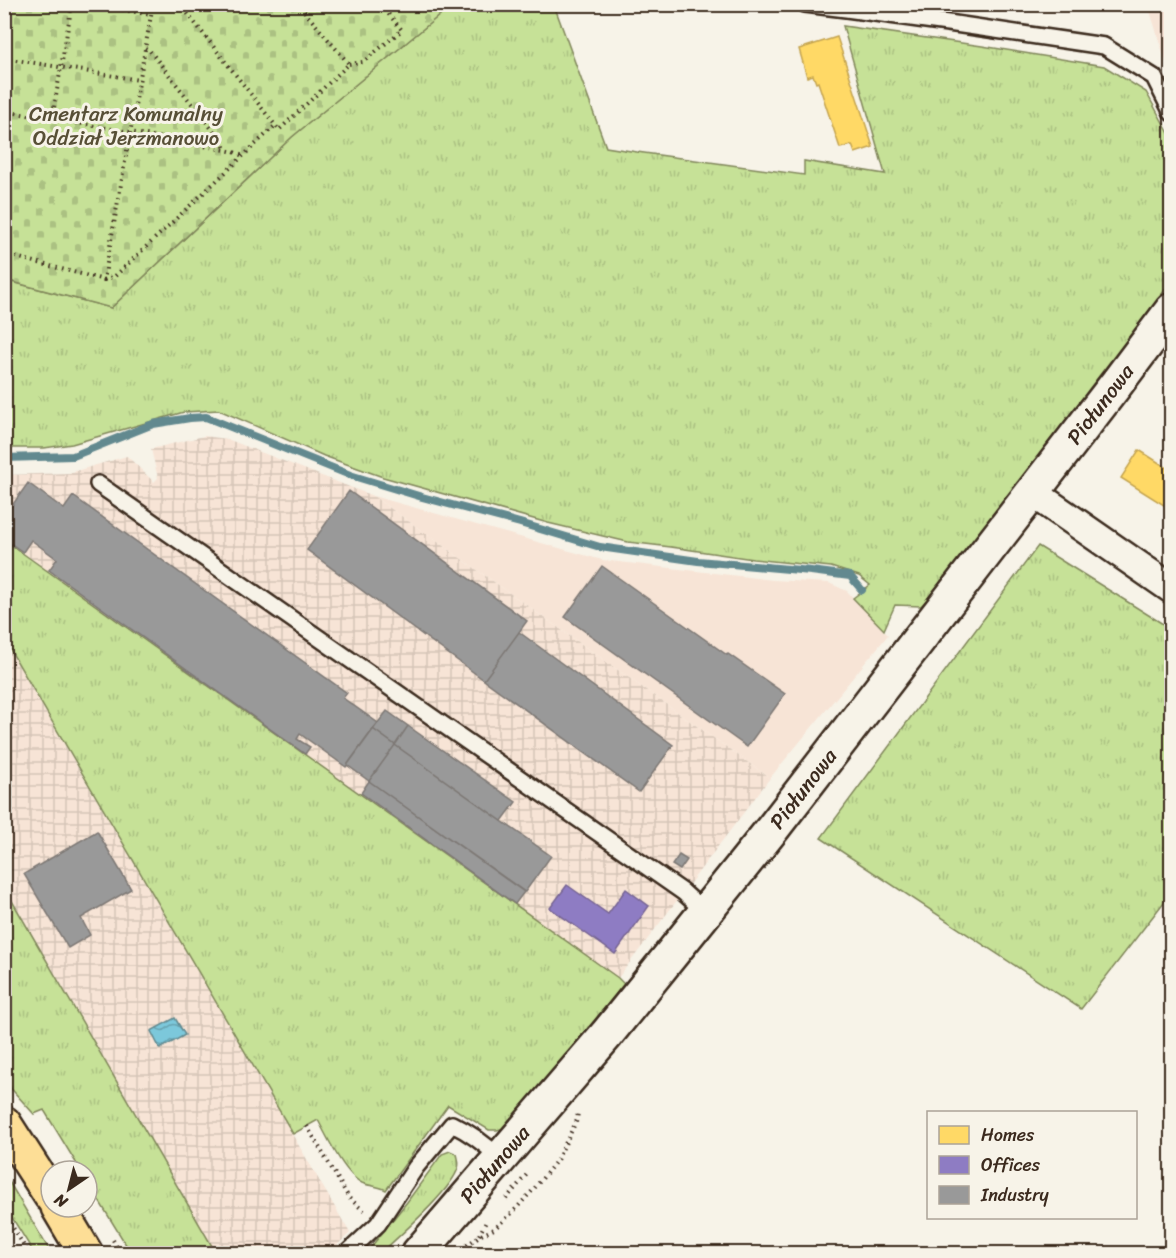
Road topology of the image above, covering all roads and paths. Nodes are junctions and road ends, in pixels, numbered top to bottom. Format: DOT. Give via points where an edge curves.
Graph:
graph roads {
  1 [pos="72,4"];
  2 [pos="93,4"];
  3 [pos="153,4"];
  4 [pos="180,4"];
  5 [pos="298,4"];
  6 [pos="380,4"];
  7 [pos="805,4"];
  8 [pos="151,15"];
  9 [pos="145,48"];
  10 [pos="4,58"];
  11 [pos="349,64"];
  12 [pos="61,67"];
  13 [pos="139,80"];
  14 [pos="4,111"];
  15 [pos="1172,113"];
  16 [pos="52,118"];
  17 [pos="276,125"];
  18 [pos="130,132"];
  19 [pos="225,150"];
  20 [pos="243,156"];
  21 [pos="4,254"];
  22 [pos="104,280"];
  23 [pos="1172,310"];
  24 [pos="98,484"];
  25 [pos="1032,492"];
  26 [pos="1172,589"];
  27 [pos="705,912"];
  28 [pos="578,1108"];
  29 [pos="4,1123"];
  30 [pos="307,1126"];
  31 [pos="500,1158"];
  32 [pos="39,1177"];
  33 [pos="4,1213"];
  34 [pos="65,1219"];
  35 [pos="378,1224"];
  36 [pos="29,1254"];
  37 [pos="86,1254"];
  38 [pos="346,1254"];
  39 [pos="418,1254"];
  40 [pos="457,1254"];
  1 -- 12 [label="path"];
  2 -- 8 [label="path"];
  3 -- 8 [label="path"];
  4 -- 17 [label="path"];
  5 -- 11 [label="path"];
  6 -- 11 [label="path" via="402,30 363,62"];
  7 -- 15 [label="lane" via="1104,46 1154,77"];
  8 -- 9 [label="path"];
  9 -- 13 [label="path"];
  9 -- 19 [label="path"];
  10 -- 12 [label="path"];
  11 -- 17 [label="path" via="279,130"];
  12 -- 13 [label="path"];
  12 -- 16 [label="path"];
  13 -- 18 [label="path"];
  14 -- 16 [label="path"];
  16 -- 18 [label="path"];
  17 -- 20 [label="path"];
  18 -- 19 [label="path"];
  18 -- 22 [label="path"];
  19 -- 20 [label="path"];
  20 -- 22 [label="path" via="115,276"];
  21 -- 22 [label="path"];
  23 -- 25 [label="street, Piołunowa"];
  24 -- 27 [label="lane" via="683,892"];
  25 -- 26 [label="street"];
  25 -- 27 [label="street, Piołunowa"];
  27 -- 31 [label="street, Piołunowa"];
  28 -- 40 [label="path" via="577,1119 557,1160 533,1190 512,1214"];
  29 -- 32 [label="main road"];
  30 -- 35 [label="path" via="349,1198"];
  31 -- 35 [label="lane" via="479,1139 452,1124 416,1167"];
  31 -- 39 [label="street, Piołunowa"];
  33 -- 36 [label="path"];
  34 -- 37 [label="main road"];
  35 -- 38 [label="lane"];
}
